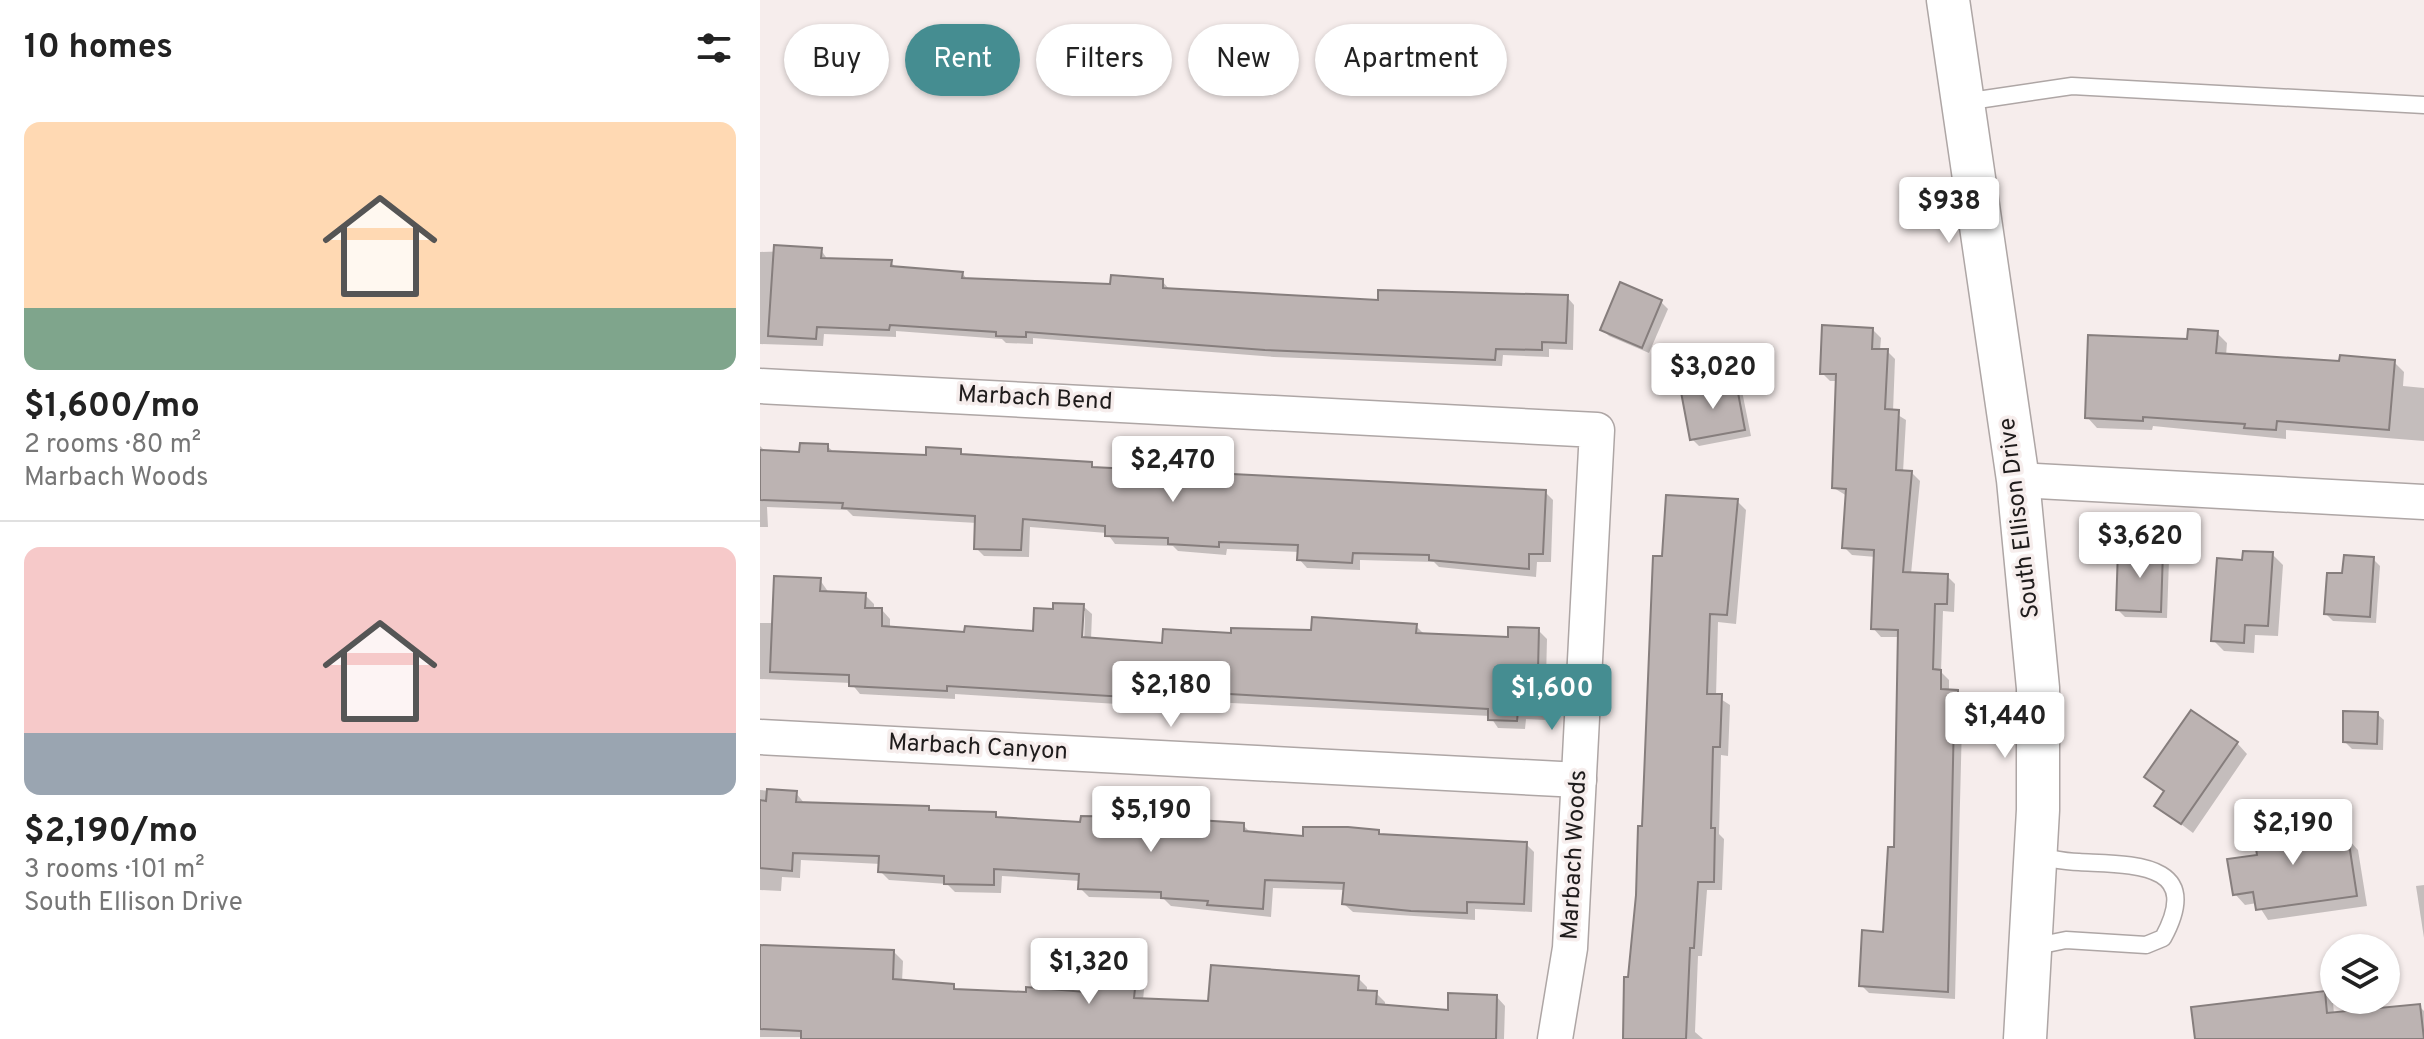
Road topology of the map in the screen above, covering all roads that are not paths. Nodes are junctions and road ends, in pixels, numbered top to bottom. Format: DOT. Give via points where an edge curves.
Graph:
graph roads {
  1 [pos="1948,0"];
  2 [pos="1963,103"];
  3 [pos="2424,105"];
  4 [pos="760,386"];
  5 [pos="1597,430"];
  6 [pos="2018,480"];
  7 [pos="2424,502"];
  8 [pos="760,737"];
  9 [pos="1579,780"];
  10 [pos="2035,856"];
  11 [pos="2030,947"];
  12 [pos="1555,1039"];
  13 [pos="2025,1039"];
  1 -- 2 [label="street, South Ellison Drive"];
  2 -- 3 [label="lane" via="2072,86"];
  2 -- 6 [label="street, South Ellison Drive"];
  4 -- 5 [label="street, Marbach Bend"];
  5 -- 9 [label="street, Marbach Woods"];
  6 -- 7 [label="street"];
  6 -- 10 [label="street, South Ellison Drive" via="2038,688"];
  8 -- 9 [label="street, Marbach Canyon"];
  9 -- 12 [label="street, Marbach Woods" via="1570,948"];
  10 -- 11 [label="street, South Ellison Drive"];
  10 -- 11 [label="lane" via="2142,865 2162,874 2176,896 2175,916 2163,938 2146,945 2066,940"];
  11 -- 13 [label="street, South Ellison Drive"];
}
